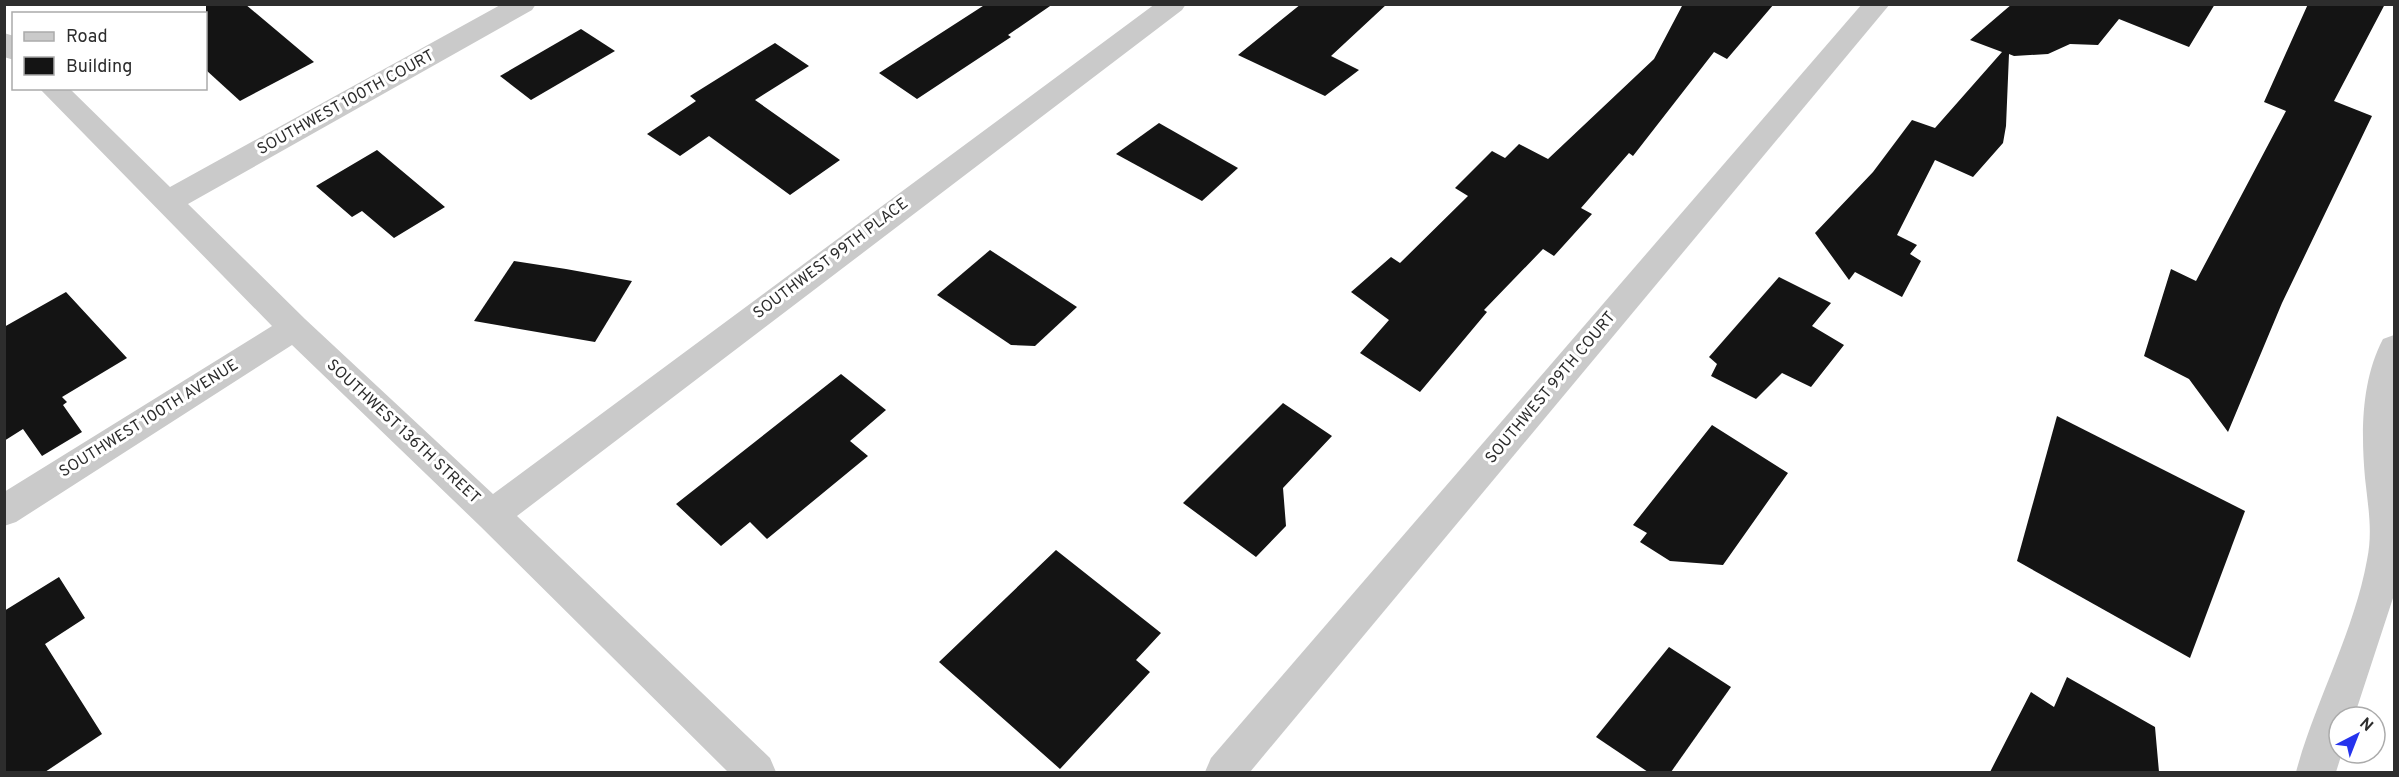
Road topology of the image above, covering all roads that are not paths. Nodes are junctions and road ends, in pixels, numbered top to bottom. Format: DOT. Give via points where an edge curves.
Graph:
graph roads {
  1 [pos="523,4"];
  2 [pos="1173,4"];
  3 [pos="1877,4"];
  4 [pos="54,90"];
  5 [pos="168,202"];
  6 [pos="294,328"];
  7 [pos="2394,348"];
  8 [pos="4,511"];
  9 [pos="492,515"];
  10 [pos="756,772"];
  11 [pos="1226,772"];
  12 [pos="2316,772"];
  1 -- 5 [label="street, SOUTHWEST 100TH COURT"];
  2 -- 9 [label="street, SOUTHWEST 99TH PLACE"];
  3 -- 11 [label="street, SOUTHWEST 99TH COURT"];
  4 -- 5 [label="street, SOUTHWEST 136TH STREET"];
  5 -- 6 [label="street, SOUTHWEST 136TH STREET"];
  6 -- 8 [label="street, SOUTHWEST 100TH AVENUE"];
  6 -- 9 [label="street, SOUTHWEST 136TH STREET"];
  7 -- 12 [label="street" via="2382,391 2380,431 2387,507 2385,564"];
  9 -- 10 [label="street, SOUTHWEST 136TH STREET"];
}
